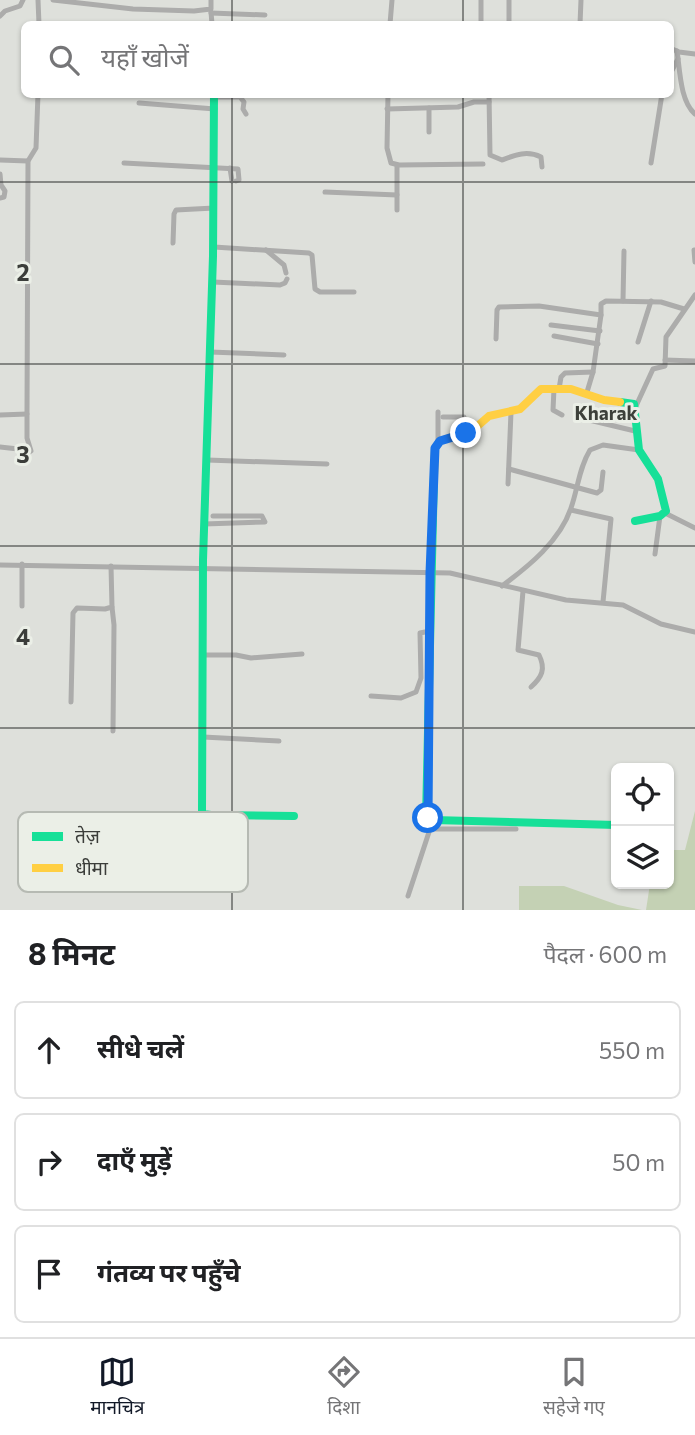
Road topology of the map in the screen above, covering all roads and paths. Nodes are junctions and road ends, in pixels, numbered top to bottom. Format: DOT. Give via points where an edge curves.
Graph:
graph roads {
  1 [pos="23,0"];
  2 [pos="38,0"];
  3 [pos="53,0"];
  4 [pos="211,0"];
  5 [pos="391,0"];
  6 [pos="481,0"];
  7 [pos="509,0"];
  8 [pos="581,0"];
  9 [pos="211,11"];
  10 [pos="265,15"];
  11 [pos="0,16"];
  12 [pos="39,21"];
  13 [pos="212,21"];
  14 [pos="390,21"];
  15 [pos="481,21"];
  16 [pos="509,21"];
  17 [pos="580,21"];
  18 [pos="674,50"];
  19 [pos="674,52"];
  20 [pos="695,54"];
  21 [pos="678,59"];
  22 [pos="674,66"];
  23 [pos="38,98"];
  24 [pos="214,98"];
  25 [pos="240,98"];
  26 [pos="388,98"];
  27 [pos="489,98"];
  28 [pos="661,98"];
  29 [pos="489,102"];
  30 [pos="139,103"];
  31 [pos="429,108"];
  32 [pos="215,109"];
  33 [pos="387,109"];
  34 [pos="246,114"];
  35 [pos="695,114"];
  36 [pos="429,132"];
  37 [pos="0,160"];
  38 [pos="28,161"];
  39 [pos="124,163"];
  40 [pos="651,163"];
  41 [pos="483,164"];
  42 [pos="397,165"];
  43 [pos="215,167"];
  44 [pos="542,167"];
  45 [pos="0,174"];
  46 [pos="234,181"];
  47 [pos="1,185"];
  48 [pos="324,192"];
  49 [pos="397,195"];
  50 [pos="0,198"];
  51 [pos="215,208"];
  52 [pos="397,211"];
  53 [pos="173,243"];
  54 [pos="214,247"];
  55 [pos="267,250"];
  56 [pos="694,250"];
  57 [pos="624,251"];
  58 [pos="695,262"];
  59 [pos="213,282"];
  60 [pos="354,292"];
  61 [pos="695,295"];
  62 [pos="623,301"];
  63 [pos="652,301"];
  64 [pos="684,309"];
  65 [pos="601,315"];
  66 [pos="551,325"];
  67 [pos="600,331"];
  68 [pos="554,336"];
  69 [pos="496,339"];
  70 [pos="638,342"];
  71 [pos="598,344"];
  72 [pos="210,352"];
  73 [pos="284,355"];
  74 [pos="666,360"];
  75 [pos="695,361"];
  76 [pos="593,372"];
  77 [pos="557,389"];
  78 [pos="587,392"];
  79 [pos="636,406"];
  80 [pos="511,412"];
  81 [pos="27,414"];
  82 [pos="0,415"];
  83 [pos="562,415"];
  84 [pos="589,420"];
  85 [pos="635,431"];
  86 [pos="466,433"];
  87 [pos="438,443"];
  88 [pos="0,447"];
  89 [pos="639,450"];
  90 [pos="207,460"];
  91 [pos="327,464"];
  92 [pos="509,469"];
  93 [pos="603,472"];
  94 [pos="508,484"];
  95 [pos="577,489"];
  96 [pos="571,510"];
  97 [pos="663,514"];
  98 [pos="213,516"];
  99 [pos="635,522"];
  100 [pos="204,524"];
  101 [pos="695,528"];
  102 [pos="655,554"];
  103 [pos="22,564"];
  104 [pos="0,565"];
  105 [pos="111,566"];
  106 [pos="203,567"];
  107 [pos="430,573"];
  108 [pos="502,586"];
  109 [pos="523,591"];
  110 [pos="603,603"];
  111 [pos="22,606"];
  112 [pos="112,607"];
  113 [pos="430,631"];
  114 [pos="695,632"];
  115 [pos="302,654"];
  116 [pos="204,655"];
  117 [pos="531,687"];
  118 [pos="371,696"];
  119 [pos="71,702"];
  120 [pos="113,731"];
  121 [pos="203,737"];
  122 [pos="279,741"];
  123 [pos="202,812"];
  124 [pos="248,814"];
  125 [pos="294,816"];
  126 [pos="611,825"];
  127 [pos="516,830"];
  128 [pos="408,896"];
  1 -- 11 [label="street"];
  2 -- 12 [label="street"];
  3 -- 9 [label="street"];
  4 -- 9 [label="street"];
  5 -- 14 [label="street"];
  6 -- 15 [label="street"];
  7 -- 16 [label="street"];
  8 -- 17 [label="street"];
  9 -- 10 [label="street"];
  9 -- 13 [label="street"];
  18 -- 20 [label="street"];
  19 -- 21 [label="street"];
  21 -- 22 [label="street"];
  21 -- 35 [label="street" via="687,103"];
  23 -- 38 [label="street" via="36,148"];
  24 -- 32 [label="street"];
  25 -- 34 [label="street"];
  26 -- 33 [label="street"];
  27 -- 29 [label="street"];
  28 -- 40 [label="street"];
  29 -- 31 [label="street"];
  29 -- 44 [label="street" via="490,155 502,160 536,154"];
  30 -- 32 [label="street"];
  31 -- 33 [label="street"];
  31 -- 36 [label="street"];
  32 -- 43 [label="street"];
  33 -- 42 [label="street" via="388,155"];
  37 -- 38 [label="street"];
  38 -- 81 [label="street"];
  39 -- 43 [label="street"];
  41 -- 42 [label="street"];
  42 -- 49 [label="street"];
  43 -- 46 [label="street" via="230,168"];
  43 -- 51 [label="street"];
  45 -- 47 [label="street"];
  47 -- 50 [label="street" via="5,194"];
  48 -- 49 [label="street"];
  49 -- 52 [label="street"];
  51 -- 53 [label="street" via="175,211"];
  51 -- 54 [label="street"];
  54 -- 55 [label="street"];
  54 -- 59 [label="street"];
  55 -- 59 [label="street" via="284,265 285,283"];
  55 -- 60 [label="street" via="309,253 315,289"];
  56 -- 58 [label="street"];
  57 -- 62 [label="street"];
  59 -- 72 [label="street"];
  61 -- 64 [label="street"];
  62 -- 63 [label="street"];
  62 -- 65 [label="street" via="603,302"];
  63 -- 64 [label="street"];
  63 -- 70 [label="street"];
  64 -- 74 [label="street" via="666,337"];
  65 -- 67 [label="street"];
  65 -- 69 [label="street" via="540,306 499,307"];
  66 -- 67 [label="street"];
  67 -- 71 [label="street"];
  68 -- 71 [label="street"];
  71 -- 76 [label="street"];
  72 -- 73 [label="street"];
  72 -- 90 [label="street"];
  74 -- 75 [label="street"];
  74 -- 79 [label="street" via="665,366 652,371"];
  76 -- 77 [label="street" via="565,373"];
  76 -- 78 [label="street"];
  77 -- 78 [label="street"];
  77 -- 80 [label="street" via="540,390"];
  77 -- 83 [label="street" via="554,412"];
  78 -- 79 [label="street"];
  79 -- 85 [label="street"];
  80 -- 86 [label="street" via="489,416"];
  80 -- 92 [label="street"];
  81 -- 82 [label="street"];
  81 -- 88 [label="street" via="30,452"];
  84 -- 85 [label="street"];
  85 -- 89 [label="street"];
  86 -- 87 [label="street"];
  86 -- 87 [label="street" via="464,417 441,415"];
  87 -- 107 [label="street"];
  89 -- 95 [label="street" via="605,445 592,448 582,465"];
  89 -- 97 [label="street" via="658,479"];
  90 -- 91 [label="street"];
  90 -- 100 [label="street"];
  92 -- 94 [label="street"];
  92 -- 95 [label="street"];
  93 -- 95 [label="street" via="599,493"];
  95 -- 96 [label="street"];
  96 -- 108 [label="street" via="549,544"];
  96 -- 110 [label="street" via="611,519"];
  97 -- 99 [label="street"];
  97 -- 101 [label="street"];
  97 -- 102 [label="street"];
  98 -- 100 [label="street" via="262,516 265,522"];
  100 -- 106 [label="street"];
  103 -- 104 [label="street"];
  103 -- 105 [label="street"];
  103 -- 111 [label="street"];
  105 -- 106 [label="street"];
  105 -- 112 [label="street"];
  106 -- 107 [label="street"];
  106 -- 116 [label="street"];
  107 -- 108 [label="street" via="459,573"];
  107 -- 113 [label="street"];
  108 -- 109 [label="street"];
  109 -- 110 [label="street"];
  109 -- 117 [label="street" via="518,650 539,655 543,666 543,674"];
  110 -- 114 [label="street" via="629,607 661,624"];
  112 -- 119 [label="street" via="74,611"];
  112 -- 120 [label="street"];
  113 -- 118 [label="street" via="420,633 421,678 416,692 401,698"];
  113 -- 126 [label="street" via="428,818"];
  115 -- 116 [label="street"];
  116 -- 121 [label="street"];
  121 -- 122 [label="street"];
  121 -- 123 [label="street"];
  124 -- 125 [label="street"];
  127 -- 128 [label="street" via="432,828"];
}
